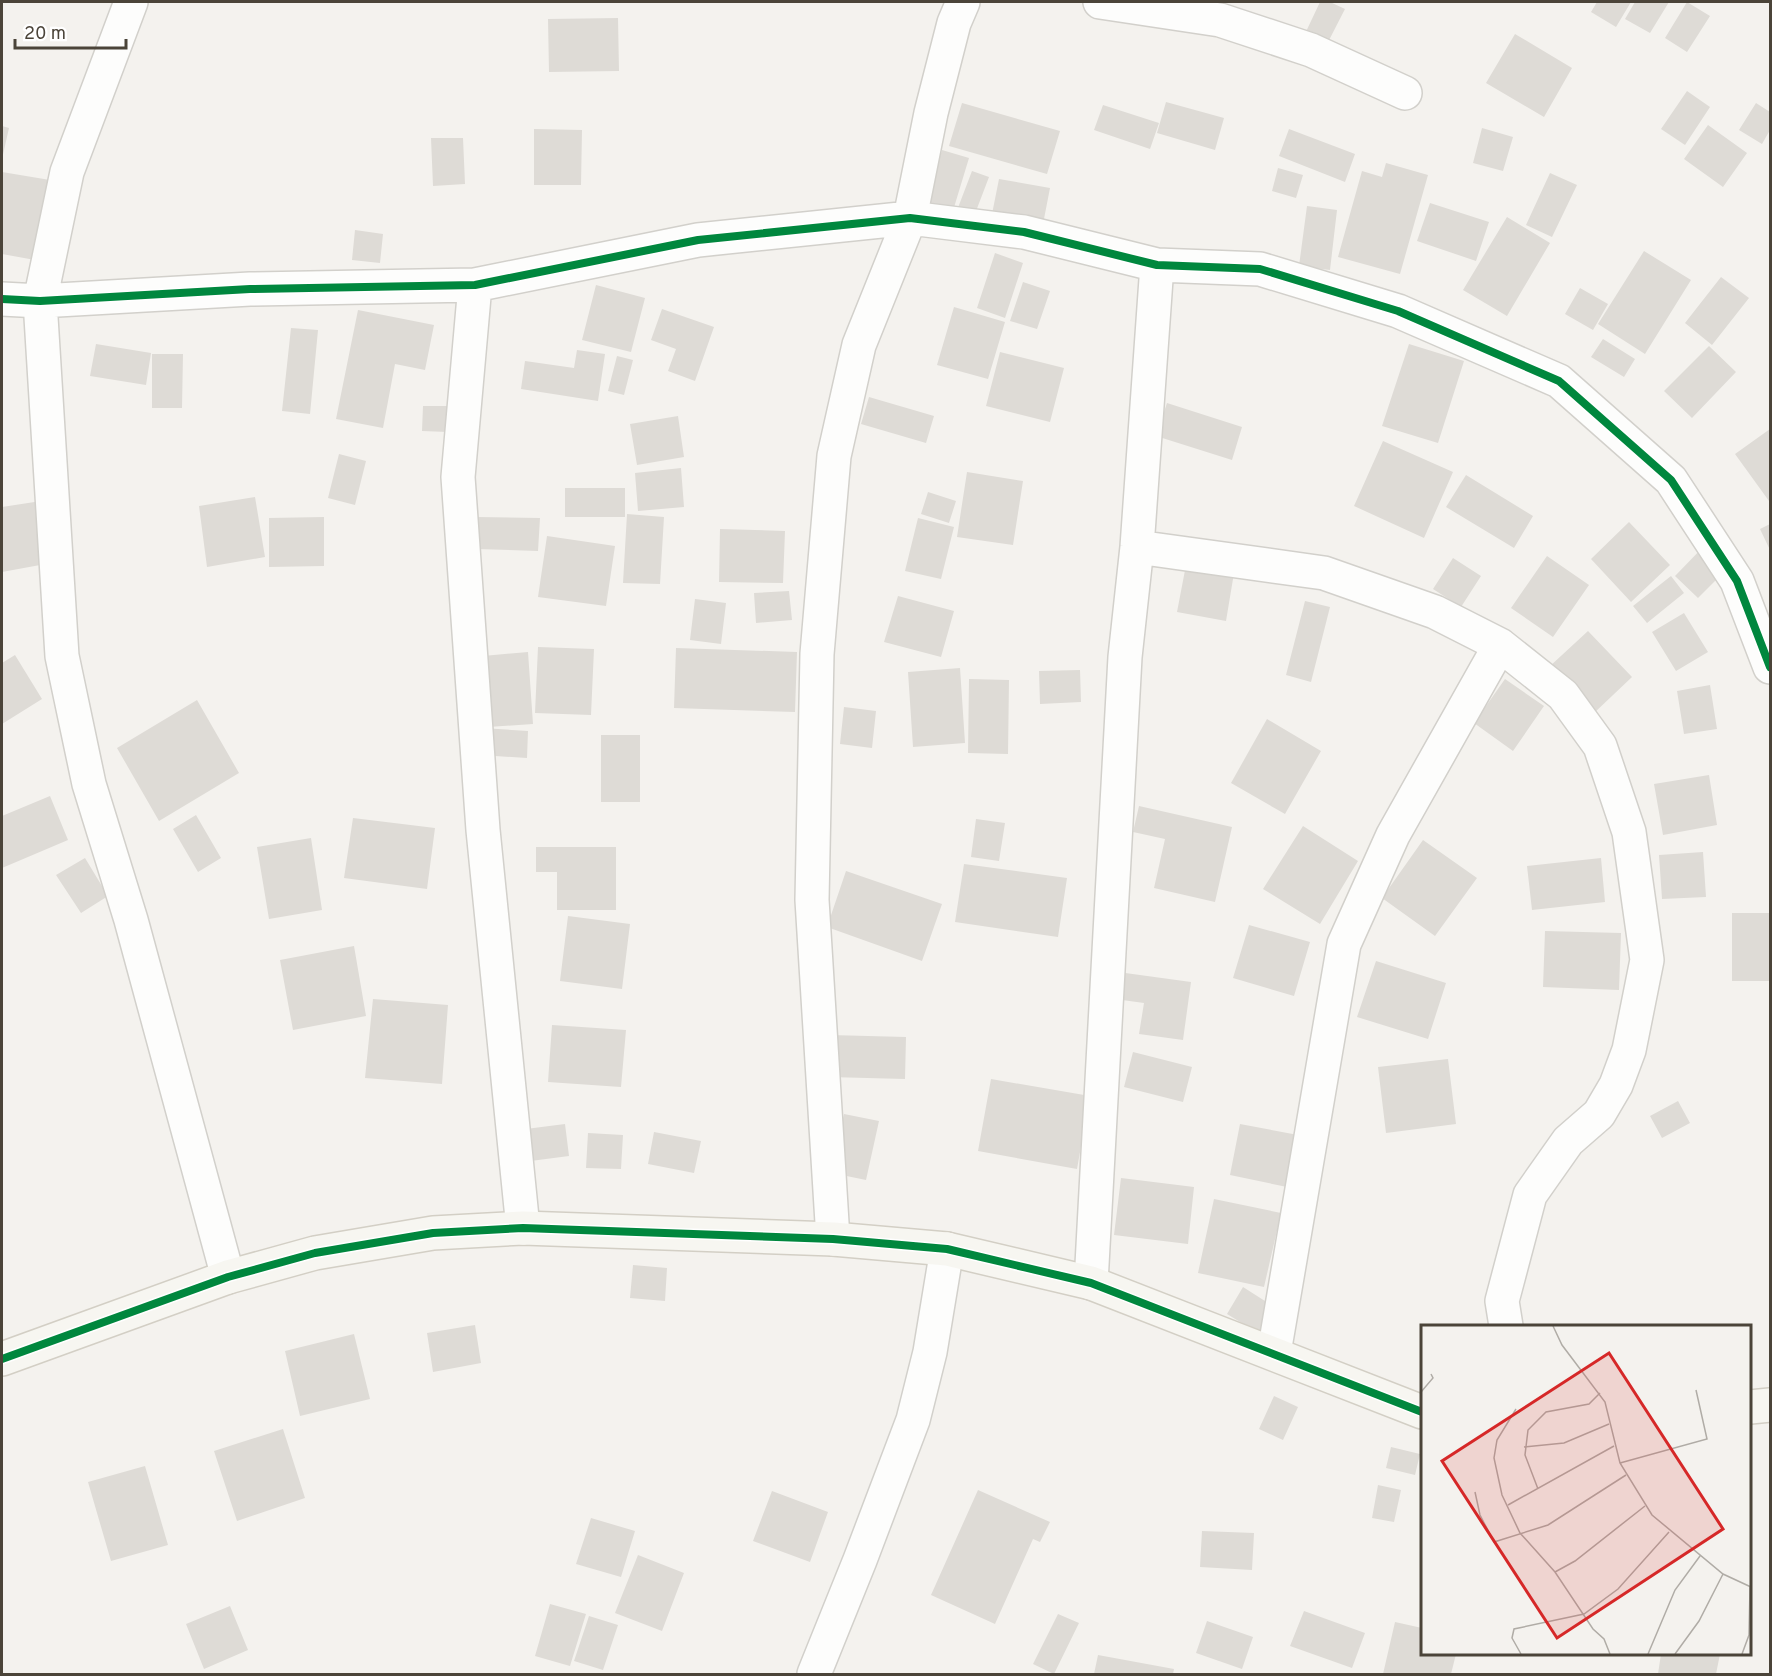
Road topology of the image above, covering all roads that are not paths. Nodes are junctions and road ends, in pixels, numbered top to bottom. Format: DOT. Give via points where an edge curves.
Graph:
graph roads {
  1 [pos="131,2"];
  2 [pos="963,2"];
  3 [pos="1100,2"];
  4 [pos="1405,93"];
  5 [pos="909,218"];
  6 [pos="1157,265"];
  7 [pos="475,285"];
  8 [pos="2,299"];
  9 [pos="40,301"];
  10 [pos="1137,547"];
  11 [pos="1500,645"];
  12 [pos="1770,667"];
  13 [pos="523,1228"];
  14 [pos="833,1239"];
  15 [pos="947,1249"];
  16 [pos="228,1277"];
  17 [pos="1091,1283"];
  18 [pos="1506,1325"];
  19 [pos="1274,1353"];
  20 [pos="2,1359"];
  21 [pos="1770,1405"];
  22 [pos="1751,1407"];
  23 [pos="1421,1412"];
  24 [pos="814,1674"];
  1 -- 9 [label="street" via="68,172"];
  2 -- 5 [label="street" via="931,113"];
  3 -- 4 [label="street" via="1220,20 1311,50"];
  5 -- 6 [label="street" via="1024,232"];
  5 -- 7 [label="street" via="698,240"];
  5 -- 14 [label="street" via="859,345 834,456 817,654 812,900"];
  6 -- 10 [label="street"];
  6 -- 12 [label="street" via="1260,268 1398,311 1558,381 1671,480 1737,580"];
  7 -- 9 [label="street" via="250,289"];
  7 -- 13 [label="street" via="458,477 483,830"];
  8 -- 9 [label="street"];
  9 -- 16 [label="street" via="62,656 89,784 131,920"];
  10 -- 11 [label="street" via="1324,573 1435,612"];
  10 -- 17 [label="street" via="1125,668"];
  11 -- 18 [label="street" via="1563,695 1600,746 1629,832 1647,960 1629,1050 1616,1084 1599,1114 1568,1141 1530,1195 1502,1301"];
  11 -- 19 [label="street" via="1393,835 1344,944"];
  13 -- 14 [label="street"];
  13 -- 16 [label="street" via="433,1233 315,1253"];
  14 -- 15 [label="street"];
  15 -- 17 [label="street"];
  15 -- 24 [label="street" via="930,1352 913,1420"];
  16 -- 20 [label="street"];
  17 -- 19 [label="street"];
  19 -- 23 [label="street"];
  21 -- 22 [label="street"];
}
